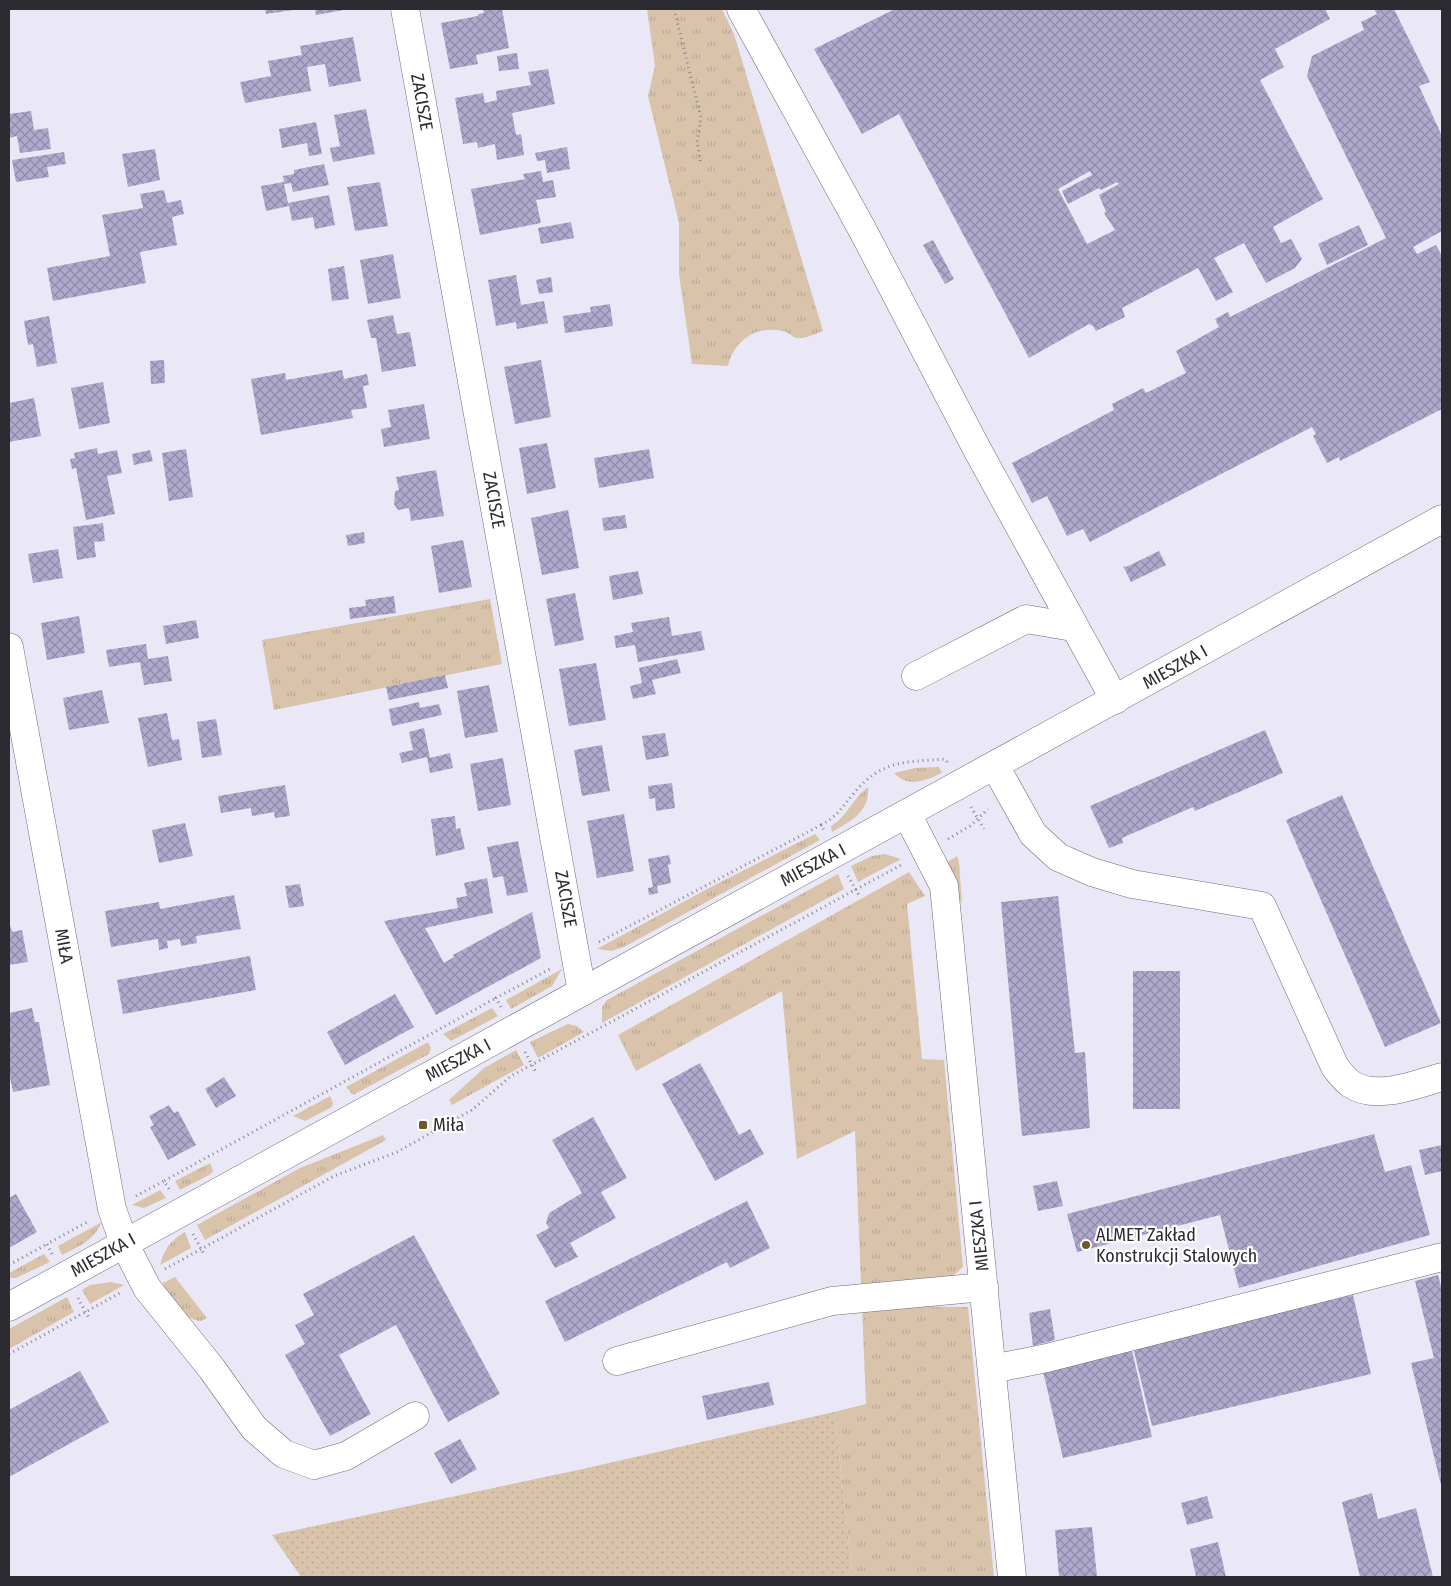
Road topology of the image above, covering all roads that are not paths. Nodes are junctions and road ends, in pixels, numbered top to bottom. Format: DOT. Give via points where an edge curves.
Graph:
graph roads {
  1 [pos="405,9"];
  2 [pos="741,9"];
  3 [pos="1442,520"];
  4 [pos="1073,626"];
  5 [pos="9,647"];
  6 [pos="916,676"];
  7 [pos="1115,700"];
  8 [pos="995,766"];
  9 [pos="907,814"];
  10 [pos="582,992"];
  11 [pos="1442,1077"];
  12 [pos="124,1243"];
  13 [pos="1442,1257"];
  14 [pos="984,1287"];
  15 [pos="9,1307"];
  16 [pos="617,1361"];
  17 [pos="992,1368"];
  18 [pos="415,1416"];
  19 [pos="1012,1577"];
  1 -- 10 [label="street, ZACISZE"];
  2 -- 4 [label="street"];
  3 -- 7 [label="street, MIESZKA I"];
  4 -- 6 [label="street" via="1026,619"];
  4 -- 7 [label="street"];
  5 -- 12 [label="street, MIŁA" via="112,1209"];
  7 -- 8 [label="street, MIESZKA I"];
  8 -- 9 [label="street, MIESZKA I"];
  8 -- 11 [label="street" via="1033,834 1058,857 1132,884 1262,906 1334,1067 1351,1084 1367,1091 1389,1090"];
  9 -- 10 [label="street, MIESZKA I"];
  9 -- 14 [label="street, MIESZKA I" via="944,886"];
  10 -- 12 [label="street, MIESZKA I"];
  12 -- 15 [label="street, MIESZKA I"];
  12 -- 18 [label="street, MIŁA" via="143,1280 254,1428 284,1454 314,1465 346,1456"];
  13 -- 17 [label="street" via="1047,1358"];
  14 -- 16 [label="street" via="832,1301"];
  14 -- 17 [label="street, MIESZKA I"];
  17 -- 19 [label="street, MIESZKA I"];
}
